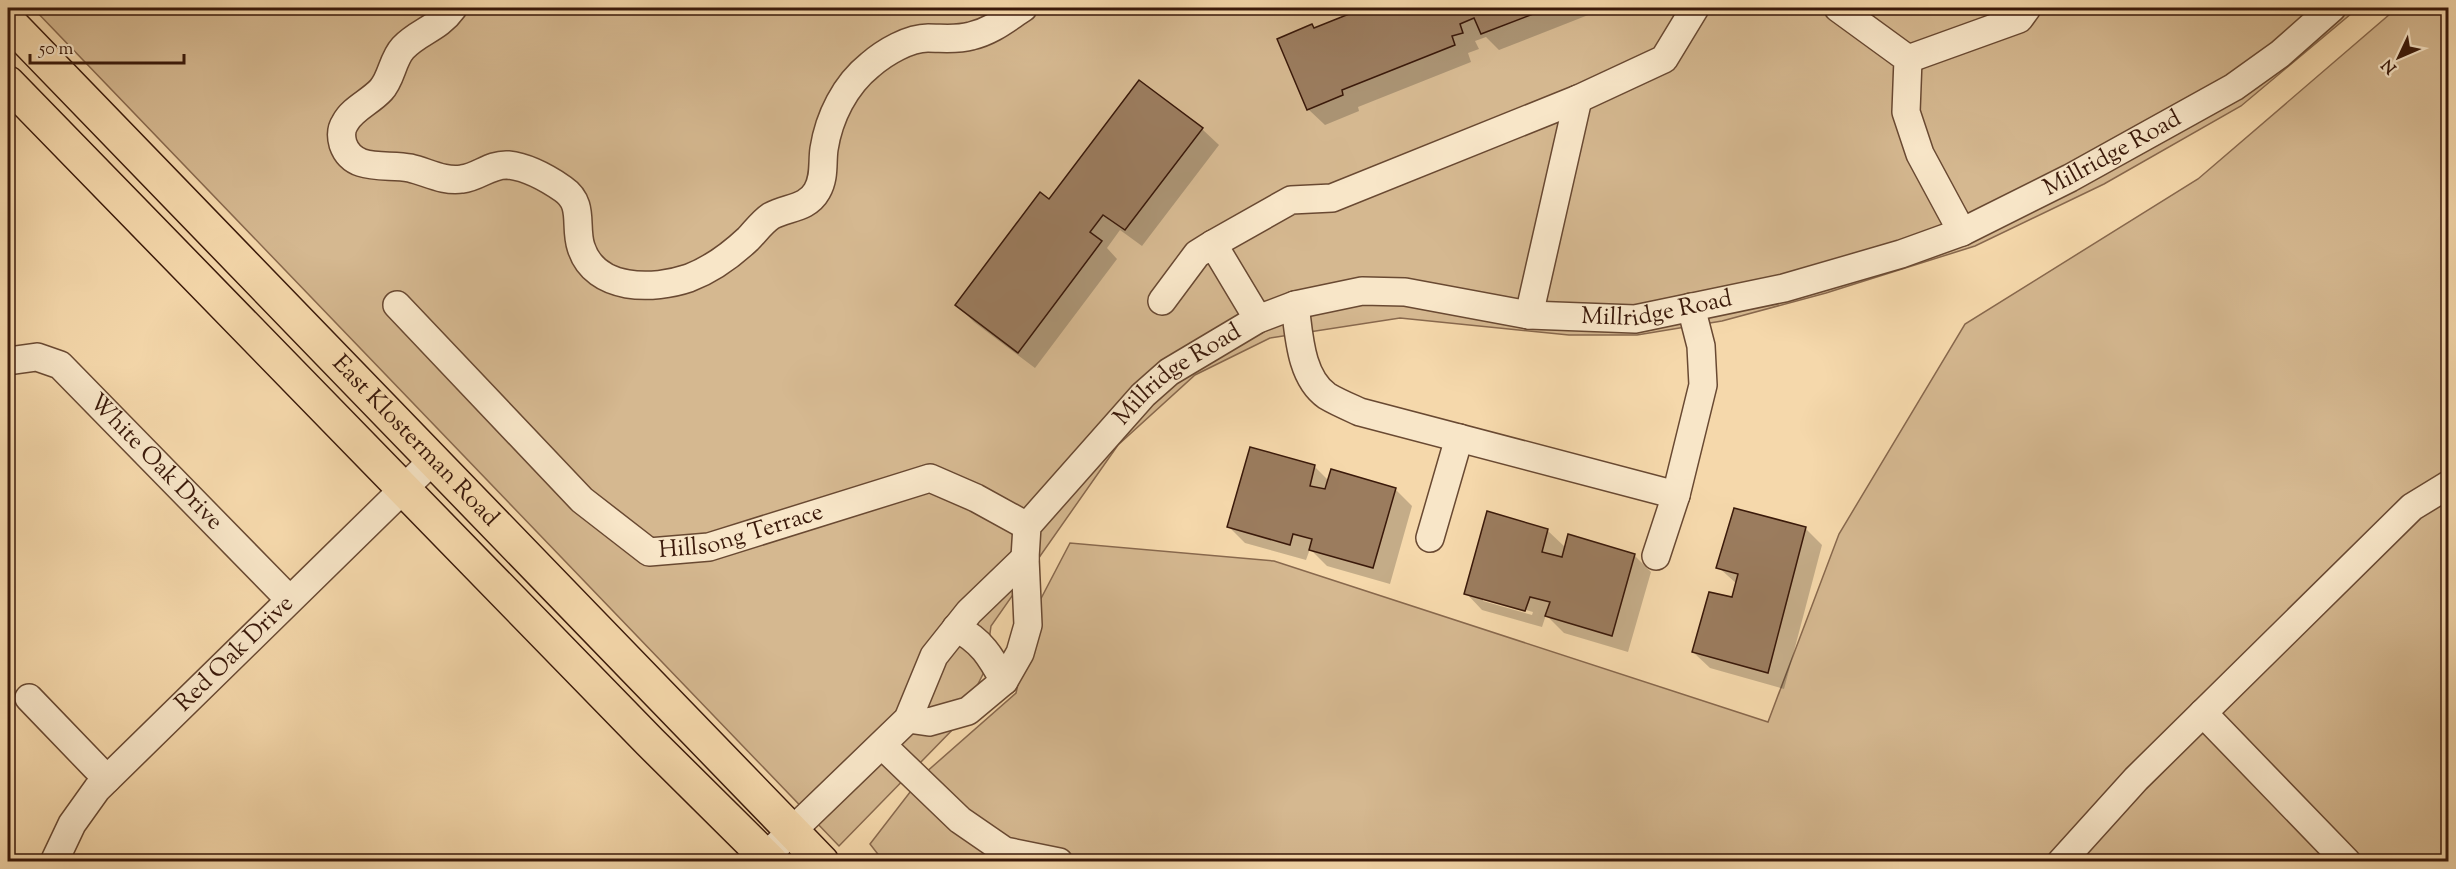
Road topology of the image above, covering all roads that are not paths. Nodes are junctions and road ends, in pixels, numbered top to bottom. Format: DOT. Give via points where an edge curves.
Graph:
graph roads {
  1 [pos="453,8"];
  2 [pos="1023,8"];
  3 [pos="1695,8"];
  4 [pos="1838,8"];
  5 [pos="2027,8"];
  6 [pos="2332,8"];
  7 [pos="8,21"];
  8 [pos="1908,59"];
  9 [pos="8,83"];
  10 [pos="1578,99"];
  11 [pos="1962,232"];
  12 [pos="1213,244"];
  13 [pos="1162,301"];
  14 [pos="397,305"];
  15 [pos="1295,305"];
  16 [pos="1691,307"];
  17 [pos="1530,315"];
  18 [pos="1258,319"];
  19 [pos="8,361"];
  20 [pos="1459,438"];
  21 [pos="432,461"];
  22 [pos="2448,485"];
  23 [pos="402,489"];
  24 [pos="1676,495"];
  25 [pos="1027,526"];
  26 [pos="1430,538"];
  27 [pos="1656,556"];
  28 [pos="1025,558"];
  29 [pos="289,598"];
  30 [pos="957,628"];
  31 [pos="1004,681"];
  32 [pos="29,698"];
  33 [pos="2203,713"];
  34 [pos="908,719"];
  35 [pos="882,745"];
  36 [pos="107,779"];
  37 [pos="792,831"];
  38 [pos="1007,856"];
  39 [pos="768,859"];
  40 [pos="54,861"];
  41 [pos="822,861"];
  42 [pos="1059,861"];
  43 [pos="2061,861"];
  44 [pos="2347,861"];
  1 -- 2 [label="street" via="440,24 402,48 381,91 346,119 342,133 345,148 362,164 409,168 446,179 464,179 496,166 529,171 565,190 576,202 579,240 592,265 615,281 650,286 698,274 732,253 771,216 793,209 817,192 834,112 851,84 870,65 905,44 925,38 953,39 988,31"];
  3 -- 10 [label="street" via="1664,59"];
  4 -- 8 [label="street"];
  5 -- 8 [label="street" via="2019,19"];
  6 -- 11 [label="street, Millridge Road" via="2280,54 2234,87 2070,178"];
  7 -- 21 [label="main road, East Klosterman Road"];
  8 -- 11 [label="street" via="1906,112 1920,154"];
  9 -- 23 [label="main road, East Klosterman Road"];
  10 -- 12 [label="street" via="1332,198 1291,200"];
  10 -- 17 [label="street"];
  11 -- 16 [label="street, Millridge Road" via="1784,288"];
  12 -- 13 [label="street" via="1197,254"];
  12 -- 18 [label="street"];
  14 -- 25 [label="street, Hillsong Terrace" via="582,500 648,552 709,547 930,478"];
  15 -- 17 [label="street, Millridge Road" via="1362,291 1405,292"];
  15 -- 18 [label="street, Millridge Road"];
  15 -- 20 [label="street" via="1302,355 1325,395 1360,412"];
  16 -- 17 [label="street, Millridge Road" via="1635,319"];
  16 -- 24 [label="street" via="1701,346 1703,385"];
  18 -- 25 [label="street, Millridge Road" via="1169,372 1143,395"];
  19 -- 29 [label="street, White Oak Drive" via="37,357 60,365"];
  20 -- 24 [label="street"];
  20 -- 26 [label="street"];
  21 -- 23 [label="street, Red Oak Drive"];
  21 -- 37 [label="main road, East Klosterman Road"];
  22 -- 33 [label="street" via="2412,507"];
  23 -- 29 [label="street, Red Oak Drive"];
  23 -- 39 [label="main road, East Klosterman Road"];
  24 -- 27 [label="street"];
  25 -- 28 [label="street"];
  28 -- 30 [label="street"];
  28 -- 31 [label="street" via="1028,625 1020,653"];
  29 -- 36 [label="street, Red Oak Drive"];
  30 -- 31 [label="street" via="973,636 987,651"];
  30 -- 34 [label="street" via="934,656"];
  31 -- 34 [label="street" via="968,711 929,722"];
  32 -- 36 [label="street"];
  33 -- 43 [label="street"];
  33 -- 44 [label="street"];
  34 -- 35 [label="street"];
  35 -- 37 [label="street"];
  35 -- 38 [label="street" via="960,820"];
  36 -- 40 [label="street, Red Oak Drive" via="77,815"];
  37 -- 39 [label="street"];
  37 -- 41 [label="main road, East Klosterman Road"];
  38 -- 42 [label="street"];
}
